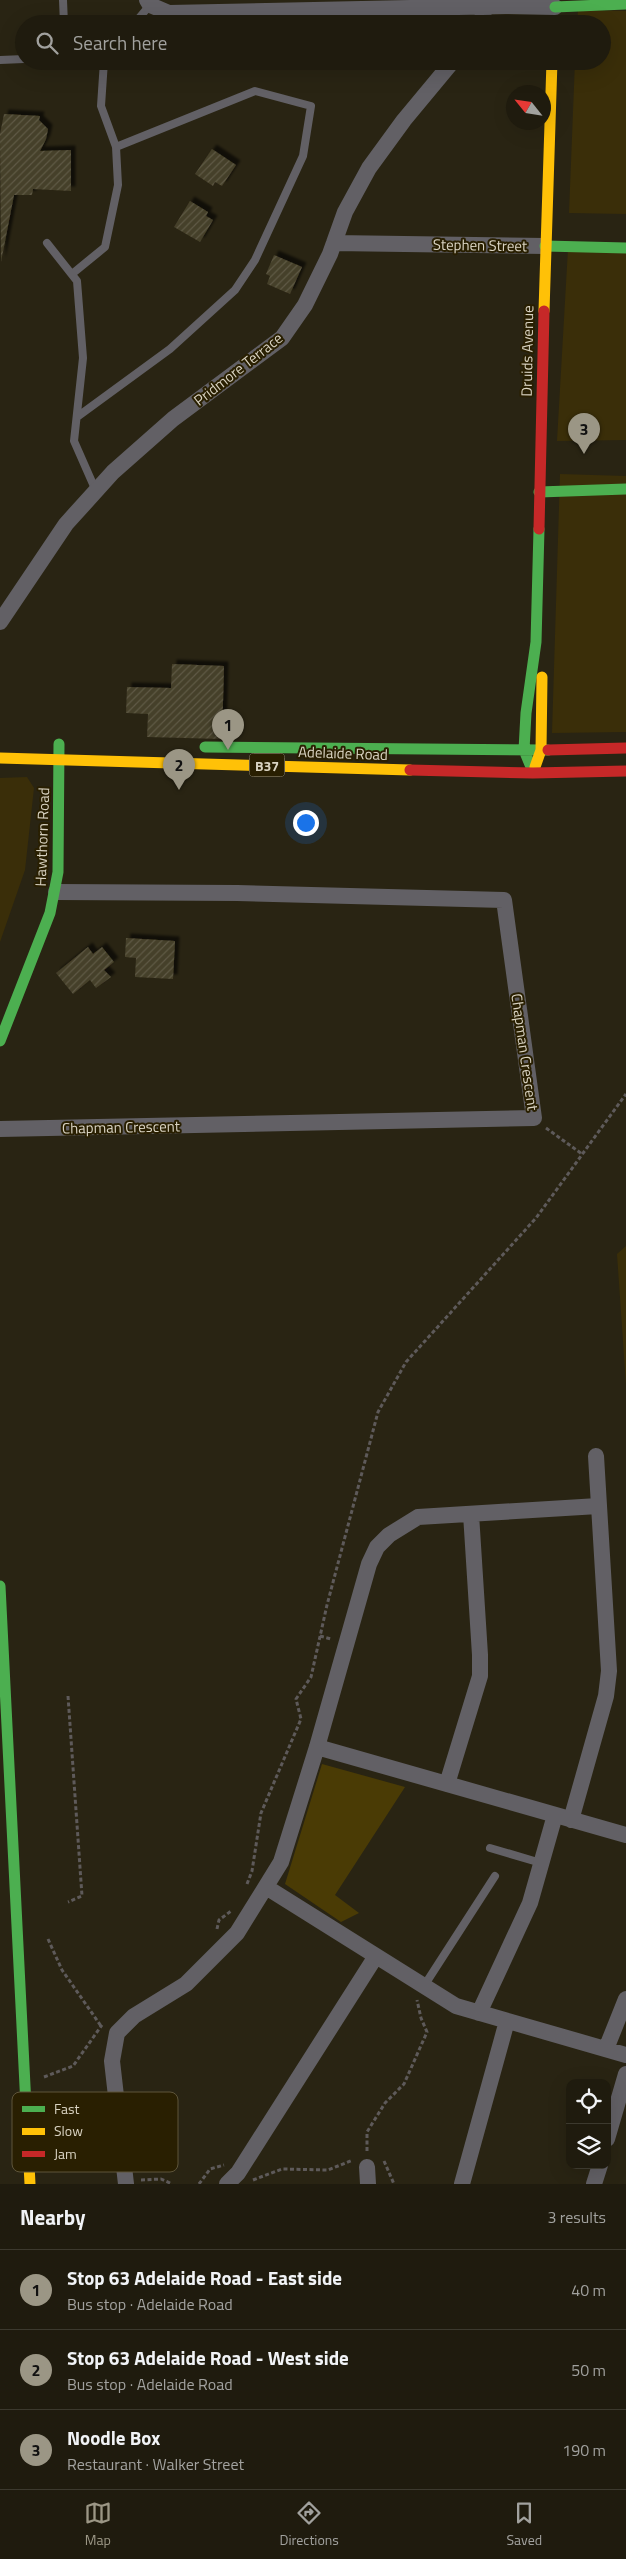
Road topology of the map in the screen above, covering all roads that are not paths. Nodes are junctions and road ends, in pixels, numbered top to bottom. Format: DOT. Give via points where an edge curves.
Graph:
graph roads {
  1 [pos="63,0"];
  2 [pos="149,3"];
  3 [pos="626,4"];
  4 [pos="344,5"];
  5 [pos="486,6"];
  6 [pos="555,8"];
  7 [pos="64,15"];
  8 [pos="140,15"];
  9 [pos="483,15"];
  10 [pos="15,59"];
  11 [pos="0,60"];
  12 [pos="103,70"];
  13 [pos="446,70"];
  14 [pos="552,70"];
  15 [pos="116,147"];
  16 [pos="47,243"];
  17 [pos="334,243"];
  18 [pos="545,246"];
  19 [pos="626,248"];
  20 [pos="72,274"];
  21 [pos="77,417"];
  22 [pos="626,489"];
  23 [pos="96,491"];
  24 [pos="539,492"];
  25 [pos="0,622"];
  26 [pos="536,642"];
  27 [pos="58,744"];
  28 [pos="190,747"];
  29 [pos="626,748"];
  30 [pos="524,750"];
  31 [pos="541,750"];
  32 [pos="0,758"];
  33 [pos="58,760"];
  34 [pos="626,771"];
  35 [pos="533,773"];
  36 [pos="56,892"];
  37 [pos="0,1041"];
  38 [pos="0,1129"];
  39 [pos="596,1456"];
  40 [pos="598,1506"];
  41 [pos="471,1514"];
  42 [pos="0,1586"];
  43 [pos="317,1747"];
  44 [pos="447,1784"];
  45 [pos="555,1815"];
  46 [pos="571,1820"];
  47 [pos="626,1835"];
  48 [pos="490,1848"];
  49 [pos="541,1863"];
  50 [pos="495,1876"];
  51 [pos="266,1887"];
  52 [pos="376,1956"];
  53 [pos="424,1986"];
  54 [pos="626,1999"];
  55 [pos="479,2013"];
  56 [pos="507,2021"];
  57 [pos="606,2049"];
  58 [pos="626,2055"];
  59 [pos="626,2074"];
  60 [pos="25,2092"];
  61 [pos="116,2092"];
  62 [pos="611,2125"];
  63 [pos="367,2161"];
  64 [pos="599,2169"];
  65 [pos="233,2179"];
  66 [pos="368,2184"];
  67 [pos="462,2184"];
  68 [pos="594,2184"];
  1 -- 7 [label="lane"];
  2 -- 4 [label="street" via="169,13"];
  2 -- 8 [label="lane"];
  3 -- 6 [label="street"];
  4 -- 5 [label="street"];
  5 -- 6 [label="street"];
  5 -- 9 [label="street"];
  10 -- 11 [label="lane"];
  12 -- 15 [label="lane" via="101,106"];
  13 -- 17 [label="street, Pridmore Terrace" via="368,168 345,212"];
  14 -- 18 [label="street, Druids Avenue"];
  15 -- 20 [label="lane" via="118,185 105,247"];
  15 -- 21 [label="lane" via="255,91 311,106 303,156 255,260 234,290 170,349"];
  16 -- 20 [label="lane"];
  17 -- 18 [label="street, Stephen Street"];
  17 -- 23 [label="street, Pridmore Terrace" via="305,305 282,338 174,419"];
  18 -- 19 [label="street, Stephen Street"];
  18 -- 24 [label="street, Druids Avenue"];
  20 -- 21 [label="lane" via="77,281 83,358"];
  21 -- 23 [label="lane" via="74,440"];
  22 -- 24 [label="street"];
  23 -- 25 [label="street, Pridmore Terrace" via="66,524"];
  24 -- 26 [label="street, Druids Avenue"];
  26 -- 30 [label="street, Druids Avenue"];
  26 -- 31 [label="street, Druids Avenue" via="543,681"];
  27 -- 33 [label="street, Hawthorn Road"];
  28 -- 30 [label="street, Adelaide Road / B37"];
  29 -- 31 [label="street, Adelaide Road / B37"];
  30 -- 31 [label="street, Adelaide Road / B37"];
  30 -- 35 [label="street, Druids Avenue"];
  31 -- 35 [label="street, Druids Avenue"];
  32 -- 33 [label="street, Adelaide Road / B37"];
  33 -- 35 [label="street, Adelaide Road / B37"];
  33 -- 36 [label="street, Hawthorn Road"];
  34 -- 35 [label="street, Adelaide Road / B37"];
  36 -- 37 [label="street, Hawthorn Road"];
  36 -- 38 [label="street, Chapman Crescent" via="504,900 534,1118"];
  39 -- 40 [label="street"];
  40 -- 41 [label="street"];
  40 -- 46 [label="street" via="609,1671 606,1696"];
  41 -- 43 [label="street" via="418,1517 388,1535 377,1547 369,1564"];
  41 -- 44 [label="street" via="480,1676"];
  42 -- 60 [label="street"];
  43 -- 44 [label="street"];
  43 -- 51 [label="street" via="281,1862"];
  44 -- 45 [label="street"];
  45 -- 46 [label="street"];
  45 -- 49 [label="street"];
  46 -- 47 [label="street"];
  48 -- 49 [label="lane"];
  49 -- 55 [label="street" via="530,1903"];
  50 -- 53 [label="lane"];
  51 -- 52 [label="street"];
  51 -- 61 [label="street" via="237,1933 186,1984 134,2016 117,2033 112,2061"];
  52 -- 53 [label="street"];
  52 -- 65 [label="street"];
  53 -- 55 [label="street" via="456,2006"];
  54 -- 57 [label="street"];
  55 -- 56 [label="street"];
  56 -- 57 [label="street"];
  56 -- 67 [label="street"];
  57 -- 58 [label="street"];
  59 -- 62 [label="street"];
  63 -- 66 [label="street"];
  64 -- 68 [label="street"];
}
